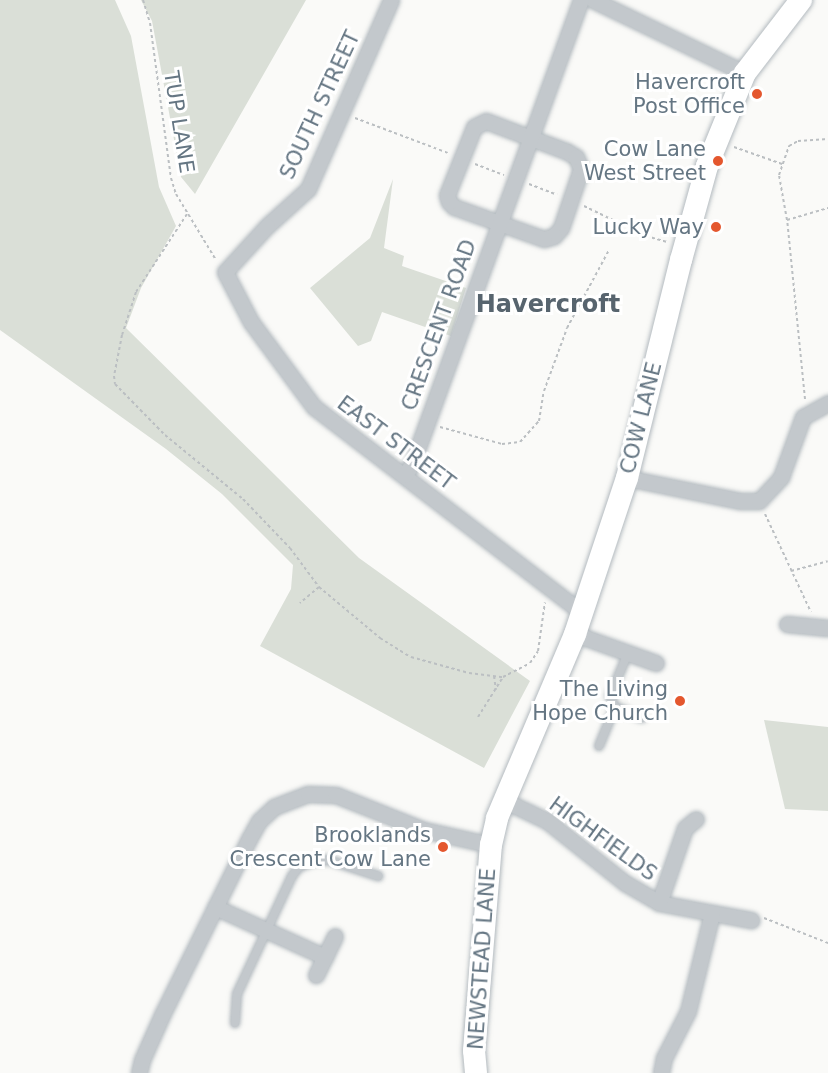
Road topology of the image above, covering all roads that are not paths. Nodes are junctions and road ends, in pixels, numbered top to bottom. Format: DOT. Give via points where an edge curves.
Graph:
graph roads {
  1 [pos="391,0"];
  2 [pos="580,0"];
  3 [pos="593,0"];
  4 [pos="801,0"];
  5 [pos="745,73"];
  6 [pos="530,138"];
  7 [pos="499,223"];
  8 [pos="225,272"];
  9 [pos="828,404"];
  10 [pos="405,475"];
  11 [pos="627,478"];
  12 [pos="581,612"];
  13 [pos="784,624"];
  14 [pos="823,628"];
  15 [pos="574,634"];
  16 [pos="628,653"];
  17 [pos="656,663"];
  18 [pos="615,707"];
  19 [pos="642,718"];
  20 [pos="599,746"];
  21 [pos="503,800"];
  22 [pos="696,819"];
  23 [pos="491,845"];
  24 [pos="378,876"];
  25 [pos="658,903"];
  26 [pos="215,907"];
  27 [pos="711,914"];
  28 [pos="751,920"];
  29 [pos="267,930"];
  30 [pos="335,936"];
  31 [pos="325,957"];
  32 [pos="316,975"];
  33 [pos="235,1023"];
  34 [pos="140,1073"];
  35 [pos="476,1073"];
  36 [pos="662,1073"];
  1 -- 8 [label="street, SOUTH STREET" via="308,189"];
  2 -- 6 [label="street, CRESCENT ROAD"];
  3 -- 5 [label="street"];
  4 -- 5 [label="main road, COW LANE"];
  5 -- 11 [label="main road, COW LANE" via="707,166"];
  6 -- 7 [label="street, CRESCENT ROAD"];
  6 -- 7 [label="street, CRESCENT ROAD" via="566,151 576,158 581,169 561,228 544,239"];
  6 -- 7 [label="street, CRESCENT ROAD" via="486,121 474,127 447,195 454,207"];
  7 -- 10 [label="street, CRESCENT ROAD"];
  8 -- 10 [label="street, EAST STREET" via="252,322 314,407"];
  9 -- 11 [label="street" via="803,417 781,477 759,501 740,501"];
  10 -- 12 [label="street, EAST STREET"];
  11 -- 12 [label="main road, COW LANE"];
  12 -- 15 [label="main road, COW LANE"];
  13 -- 14 [label="street"];
  15 -- 16 [label="street"];
  15 -- 21 [label="main road, COW LANE"];
  16 -- 17 [label="street"];
  16 -- 18 [label="lane" via="610,696"];
  18 -- 19 [label="lane"];
  18 -- 20 [label="lane"];
  21 -- 23 [label="main road, COW LANE"];
  21 -- 25 [label="street, HIGHFIELDS" via="547,821 625,883"];
  22 -- 25 [label="street" via="685,828"];
  23 -- 26 [label="street" via="424,830 336,795 308,794 274,807 260,821"];
  23 -- 35 [label="main road, NEWSTEAD LANE" via="474,1051"];
  24 -- 29 [label="lane" via="329,861 299,867"];
  25 -- 27 [label="street, HIGHFIELDS"];
  26 -- 29 [label="street"];
  26 -- 34 [label="street" via="142,1059"];
  27 -- 28 [label="street, HIGHFIELDS"];
  27 -- 36 [label="street" via="688,1011 664,1058"];
  29 -- 31 [label="street"];
  29 -- 33 [label="lane" via="237,994"];
  30 -- 31 [label="street"];
  31 -- 32 [label="street"];
}
